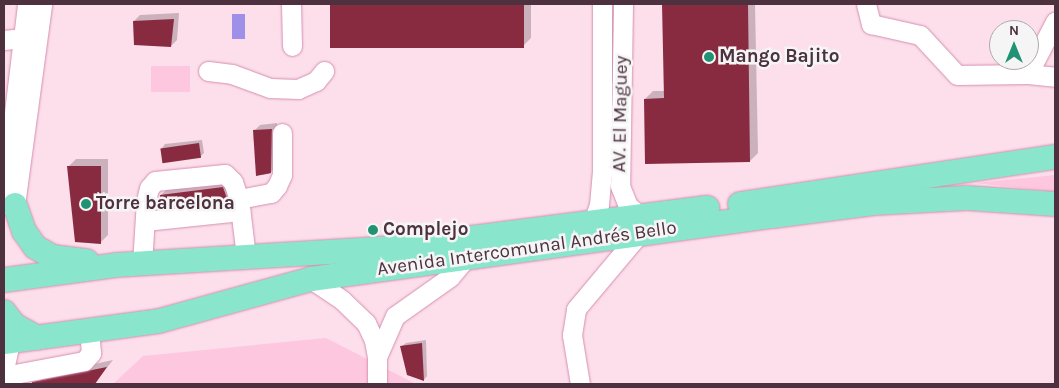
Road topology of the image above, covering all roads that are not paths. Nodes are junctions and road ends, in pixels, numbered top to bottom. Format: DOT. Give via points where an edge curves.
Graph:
graph roads {
  1 [pos="27,4"];
  2 [pos="42,4"];
  3 [pos="291,4"];
  4 [pos="602,4"];
  5 [pos="623,4"];
  6 [pos="866,4"];
  7 [pos="1055,22"];
  8 [pos="21,38"];
  9 [pos="292,46"];
  10 [pos="208,71"];
  11 [pos="324,71"];
  12 [pos="1028,74"];
  13 [pos="1055,77"];
  14 [pos="282,133"];
  15 [pos="1055,157"];
  16 [pos="8,201"];
  17 [pos="1055,204"];
  18 [pos="240,205"];
  19 [pos="145,221"];
  20 [pos="593,222"];
  21 [pos="640,225"];
  22 [pos="246,257"];
  23 [pos="466,258"];
  24 [pos="142,264"];
  25 [pos="116,265"];
  26 [pos="311,279"];
  27 [pos="4,280"];
  28 [pos="4,312"];
  29 [pos="88,332"];
  30 [pos="37,338"];
  31 [pos="7,342"];
  32 [pos="376,357"];
  33 [pos="4,370"];
  34 [pos="4,376"];
  35 [pos="377,384"];
  36 [pos="580,384"];
  1 -- 8 [label="street"];
  2 -- 8 [label="street"];
  3 -- 9 [label="street"];
  4 -- 5 [label="street"];
  4 -- 20 [label="street, AV. El Maguey" via="602,173 599,205"];
  5 -- 21 [label="street, AV. El Maguey" via="620,186"];
  6 -- 12 [label="street" via="870,24 920,35 957,75"];
  7 -- 12 [label="street"];
  8 -- 16 [label="street"];
  10 -- 11 [label="street" via="232,74 270,88 298,89 316,81"];
  12 -- 13 [label="street"];
  14 -- 18 [label="street" via="282,175 277,186 271,193"];
  15 -- 21 [label="main road, Avenida Intercomunal Andrés Bello"];
  16 -- 25 [label="main road" via="35,247 53,256"];
  17 -- 21 [label="main road, Avenida Intercomunal Andrés Bello" via="967,198 874,203"];
  18 -- 19 [label="street"];
  18 -- 19 [label="street" via="233,182 225,174 155,181 149,188"];
  18 -- 22 [label="street"];
  19 -- 24 [label="street"];
  20 -- 21 [label="main road, Avenida Intercomunal Andrés Bello"];
  20 -- 22 [label="main road, Avenida Intercomunal Andrés Bello" via="393,248"];
  21 -- 23 [label="main road, Avenida Intercomunal Andrés Bello"];
  21 -- 36 [label="street" via="576,309 572,335"];
  22 -- 24 [label="main road, Avenida Intercomunal Andrés Bello"];
  23 -- 26 [label="main road, Avenida Intercomunal Andrés Bello"];
  23 -- 32 [label="street" via="450,277 395,316"];
  24 -- 25 [label="main road, Avenida Intercomunal Andrés Bello"];
  25 -- 27 [label="main road, Avenida Intercomunal Andrés Bello"];
  26 -- 29 [label="main road, Avenida Intercomunal Andrés Bello" via="159,321"];
  26 -- 32 [label="street" via="342,300 366,323 374,340"];
  28 -- 30 [label="main road" via="14,325"];
  29 -- 30 [label="main road, Avenida Intercomunal Andrés Bello"];
  29 -- 34 [label="street" via="91,353 84,361"];
  30 -- 31 [label="main road, Avenida Intercomunal Andrés Bello"];
  31 -- 33 [label="street"];
  32 -- 35 [label="street"];
}
